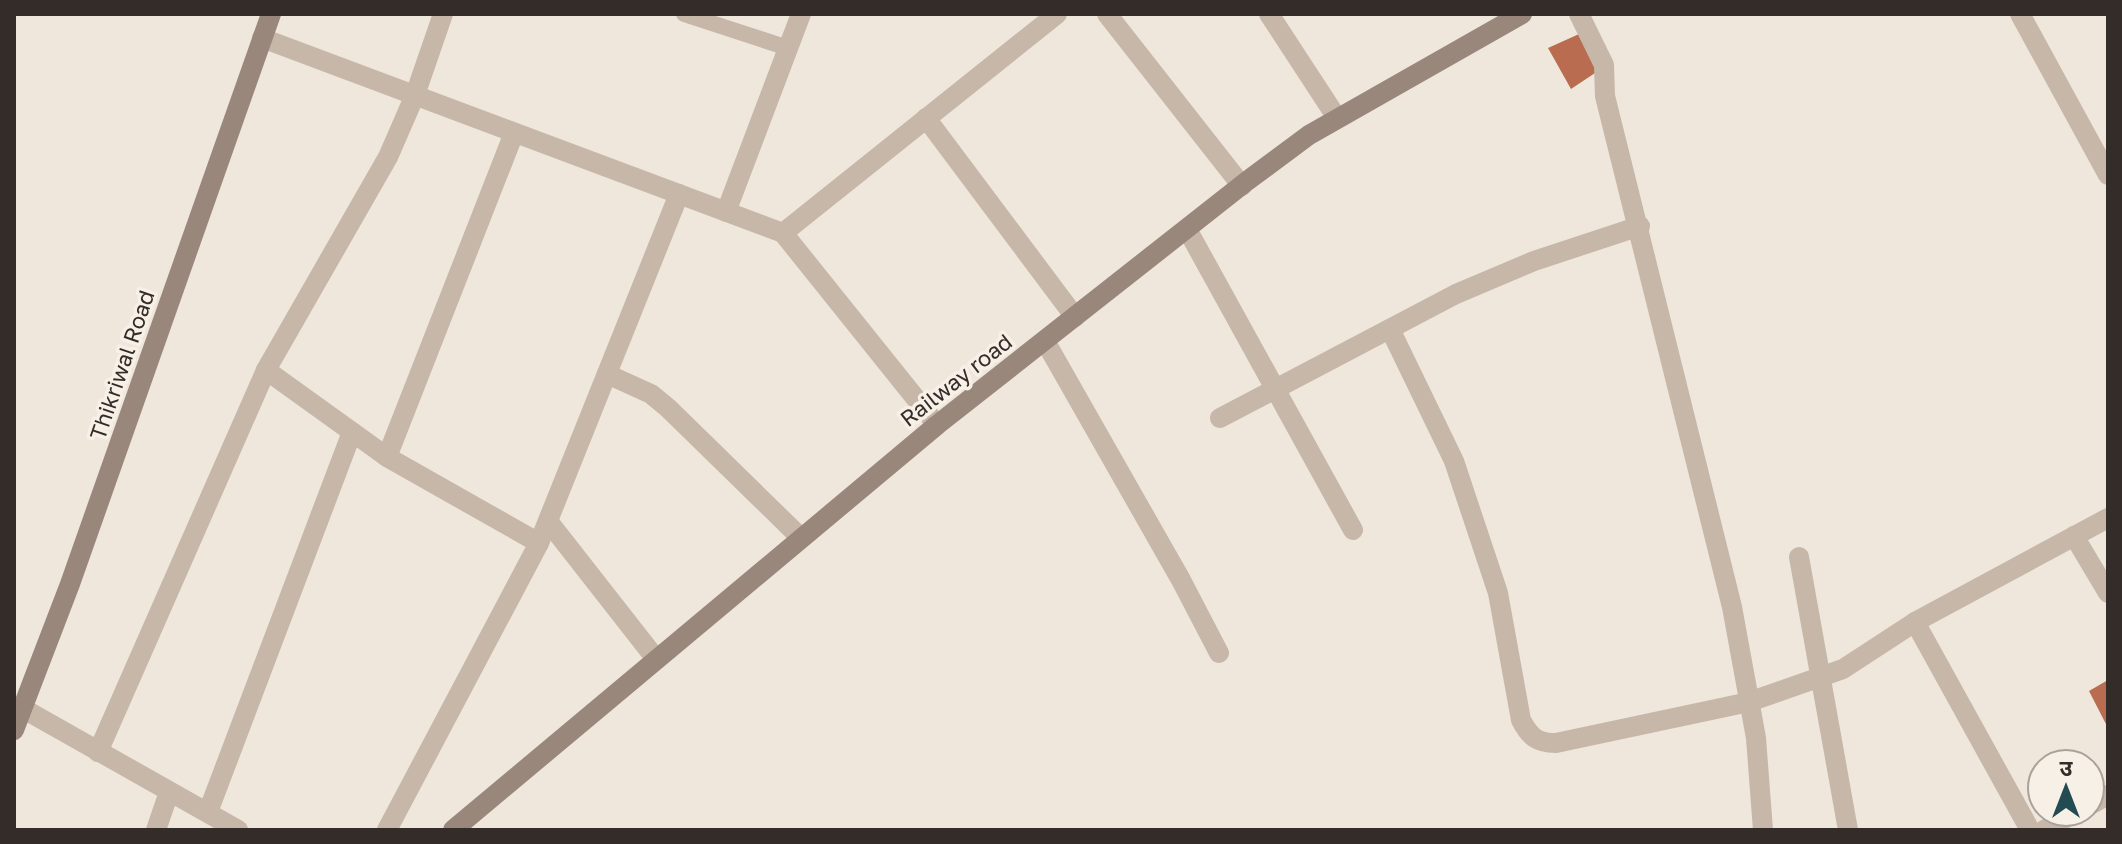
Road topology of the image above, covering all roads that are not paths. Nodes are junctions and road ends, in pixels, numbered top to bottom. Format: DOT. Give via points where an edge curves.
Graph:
graph roads {
  1 [pos="271,14"];
  2 [pos="443,14"];
  3 [pos="684,14"];
  4 [pos="801,14"];
  5 [pos="1057,14"];
  6 [pos="1107,14"];
  7 [pos="1269,14"];
  8 [pos="1522,14"];
  9 [pos="1579,14"];
  10 [pos="2020,14"];
  11 [pos="262,38"];
  12 [pos="788,48"];
  13 [pos="415,95"];
  14 [pos="926,118"];
  15 [pos="1337,118"];
  16 [pos="514,133"];
  17 [pos="2108,175"];
  18 [pos="1242,186"];
  19 [pos="679,194"];
  20 [pos="726,212"];
  21 [pos="1640,226"];
  22 [pos="1187,229"];
  23 [pos="783,233"];
  24 [pos="1075,317"];
  25 [pos="1390,329"];
  26 [pos="1045,341"];
  27 [pos="266,370"];
  28 [pos="607,374"];
  29 [pos="1277,388"];
  30 [pos="1220,418"];
  31 [pos="937,425"];
  32 [pos="352,432"];
  33 [pos="387,457"];
  34 [pos="2108,518"];
  35 [pos="548,521"];
  36 [pos="1353,530"];
  37 [pos="2074,536"];
  38 [pos="801,538"];
  39 [pos="539,543"];
  40 [pos="1799,557"];
  41 [pos="2108,593"];
  42 [pos="1915,622"];
  43 [pos="1219,653"];
  44 [pos="656,659"];
  45 [pos="1821,677"];
  46 [pos="1749,702"];
  47 [pos="22,708"];
  48 [pos="14,730"];
  49 [pos="98,752"];
  50 [pos="169,792"];
  51 [pos="208,812"];
  52 [pos="156,830"];
  53 [pos="238,830"];
  54 [pos="387,830"];
  55 [pos="453,830"];
  56 [pos="1763,830"];
  57 [pos="1848,830"];
  58 [pos="2030,830"];
  1 -- 11 [label="main road, Thikriwal Road"];
  2 -- 13 [label="street"];
  3 -- 12 [label="lane"];
  4 -- 12 [label="street"];
  5 -- 14 [label="street"];
  6 -- 18 [label="street"];
  7 -- 15 [label="street"];
  8 -- 15 [label="main road, Railway road"];
  9 -- 21 [label="street" via="1604,65 1605,96"];
  10 -- 17 [label="street"];
  11 -- 13 [label="street"];
  11 -- 47 [label="main road, Thikriwal Road"];
  12 -- 20 [label="street"];
  13 -- 16 [label="street"];
  13 -- 27 [label="street" via="388,157"];
  14 -- 23 [label="street"];
  14 -- 24 [label="street"];
  15 -- 18 [label="main road, Railway road"];
  16 -- 19 [label="street"];
  16 -- 33 [label="street"];
  18 -- 22 [label="main road, Railway road"];
  19 -- 20 [label="street"];
  19 -- 28 [label="street"];
  20 -- 23 [label="street"];
  21 -- 25 [label="street" via="1534,261"];
  21 -- 46 [label="street" via="1732,607"];
  22 -- 24 [label="main road, Railway road"];
  22 -- 29 [label="street"];
  23 -- 31 [label="street"];
  24 -- 26 [label="main road, Railway road"];
  25 -- 29 [label="street"];
  25 -- 46 [label="street" via="1454,461 1498,593 1521,720 1530,736 1556,743"];
  26 -- 31 [label="main road, Railway road"];
  26 -- 43 [label="street"];
  27 -- 32 [label="street"];
  27 -- 49 [label="street"];
  28 -- 35 [label="street"];
  28 -- 38 [label="street" via="668,408"];
  29 -- 30 [label="street"];
  29 -- 36 [label="street"];
  31 -- 38 [label="main road, Railway road"];
  32 -- 33 [label="street"];
  32 -- 51 [label="street"];
  33 -- 39 [label="street"];
  34 -- 37 [label="street"];
  35 -- 39 [label="street"];
  35 -- 44 [label="street"];
  37 -- 41 [label="street"];
  37 -- 42 [label="street"];
  38 -- 44 [label="main road, Railway road"];
  39 -- 54 [label="street"];
  40 -- 45 [label="street"];
  42 -- 45 [label="street" via="1843,669"];
  42 -- 58 [label="street"];
  44 -- 55 [label="main road, Railway road"];
  45 -- 46 [label="street"];
  45 -- 57 [label="street"];
  46 -- 56 [label="street"];
  47 -- 48 [label="main road, Thikriwal Road"];
  47 -- 49 [label="street"];
  49 -- 50 [label="street"];
  50 -- 51 [label="street"];
  50 -- 52 [label="street"];
  51 -- 53 [label="street"];
}
